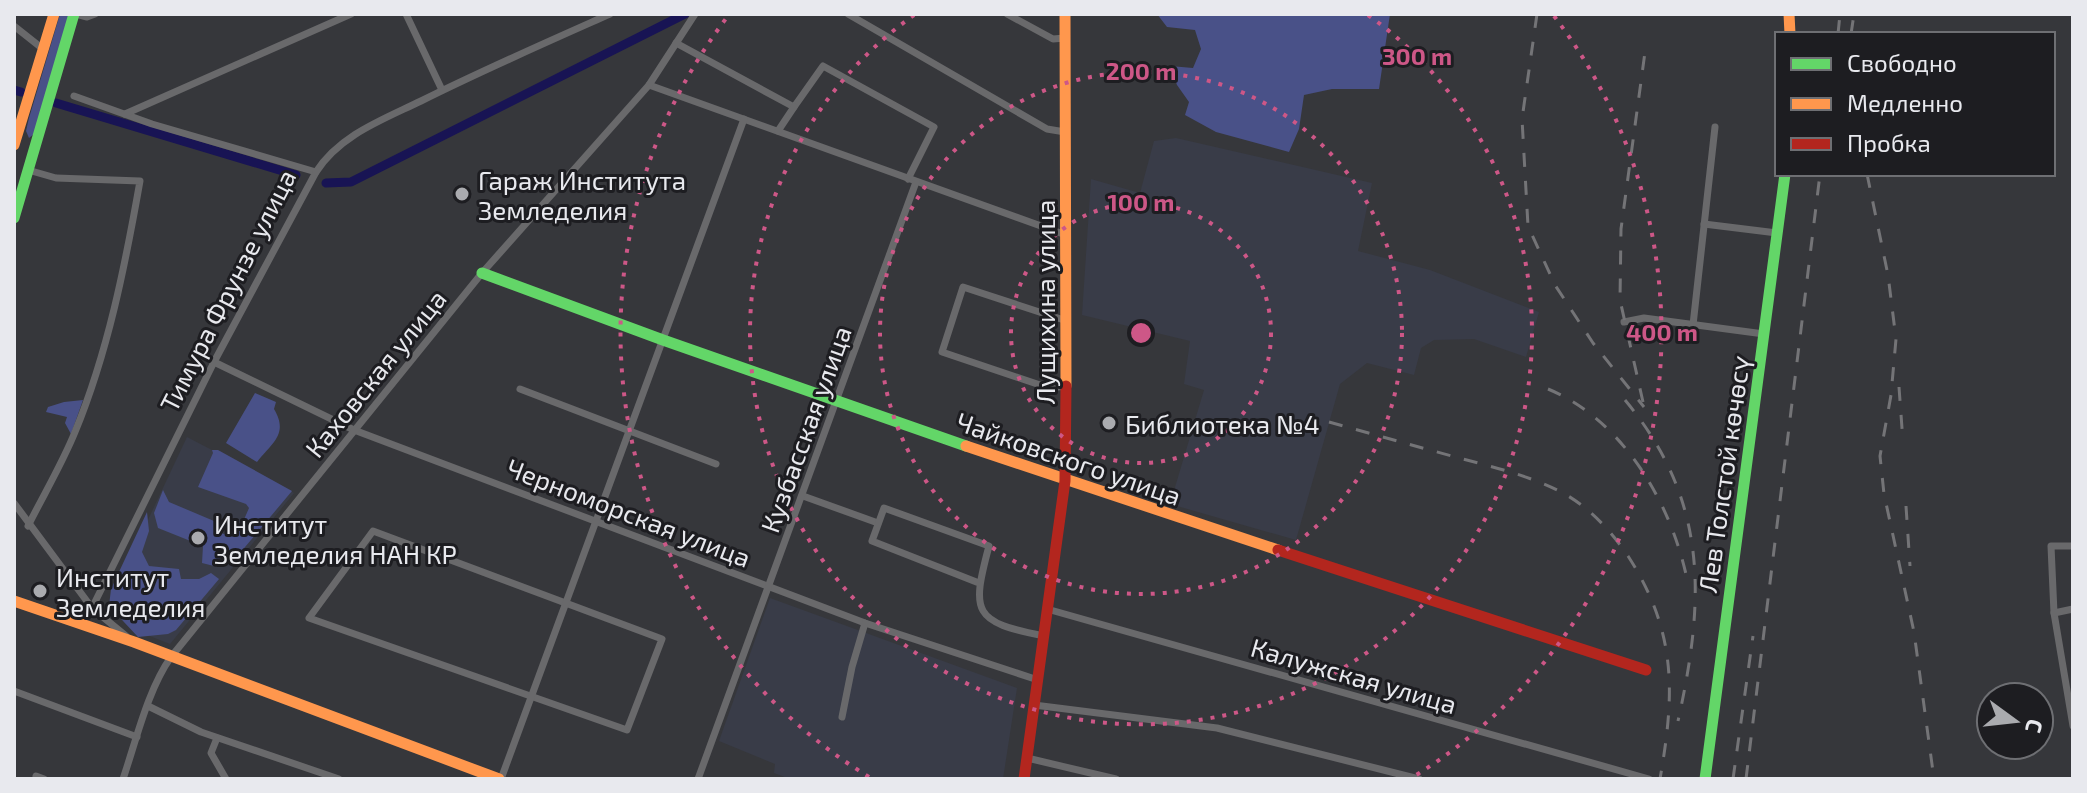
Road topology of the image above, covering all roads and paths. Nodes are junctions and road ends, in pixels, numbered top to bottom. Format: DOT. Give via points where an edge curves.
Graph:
graph roads {
  1 [pos="54,14"];
  2 [pos="75,14"];
  3 [pos="95,14"];
  4 [pos="351,14"];
  5 [pos="406,14"];
  6 [pos="610,14"];
  7 [pos="695,14"];
  8 [pos="848,14"];
  9 [pos="1007,14"];
  10 [pos="1065,14"];
  11 [pos="14,26"];
  12 [pos="1065,38"];
  13 [pos="676,43"];
  14 [pos="43,49"];
  15 [pos="649,85"];
  16 [pos="442,90"];
  17 [pos="74,96"];
  18 [pos="794,107"];
  19 [pos="125,114"];
  20 [pos="744,119"];
  21 [pos="1715,127"];
  22 [pos="778,131"];
  23 [pos="1065,132"];
  24 [pos="14,145"];
  25 [pos="28,170"];
  26 [pos="316,172"];
  27 [pos="1785,176"];
  28 [pos="912,181"];
  29 [pos="14,218"];
  30 [pos="1704,224"];
  31 [pos="1777,233"];
  32 [pos="1066,235"];
  33 [pos="482,273"];
  34 [pos="1067,321"];
  35 [pos="1624,322"];
  36 [pos="1693,325"];
  37 [pos="1764,334"];
  38 [pos="663,340"];
  39 [pos="214,362"];
  40 [pos="1067,386"];
  41 [pos="520,389"];
  42 [pos="837,401"];
  43 [pos="354,430"];
  44 [pos="630,432"];
  45 [pos="716,464"];
  46 [pos="1065,481"];
  47 [pos="803,496"];
  48 [pos="14,503"];
  49 [pos="596,522"];
  50 [pos="878,523"];
  51 [pos="28,526"];
  52 [pos="2073,546"];
  53 [pos="979,583"];
  54 [pos="768,586"];
  55 [pos="14,601"];
  56 [pos="567,602"];
  57 [pos="92,608"];
  58 [pos="1047,609"];
  59 [pos="2073,609"];
  60 [pos="2054,613"];
  61 [pos="865,623"];
  62 [pos="1044,636"];
  63 [pos="134,642"];
  64 [pos="171,657"];
  65 [pos="1646,670"];
  66 [pos="1038,680"];
  67 [pos="14,691"];
  68 [pos="532,696"];
  69 [pos="1034,705"];
  70 [pos="148,706"];
  71 [pos="842,717"];
  72 [pos="2073,726"];
  73 [pos="137,737"];
  74 [pos="217,738"];
  75 [pos="1027,758"];
  76 [pos="36,776"];
  77 [pos="44,779"];
  78 [pos="124,779"];
  79 [pos="226,779"];
  80 [pos="339,779"];
  81 [pos="500,779"];
  82 [pos="698,779"];
  83 [pos="1024,779"];
  84 [pos="1116,779"];
  85 [pos="1419,779"];
  86 [pos="1649,779"];
  87 [pos="1705,779"];
  1 -- 14 [label="street"];
  2 -- 3 [label="street"];
  2 -- 25 [label="street"];
  4 -- 19 [label="street"];
  5 -- 16 [label="street"];
  6 -- 16 [label="street"];
  7 -- 13 [label="street, Каховская улица"];
  8 -- 23 [label="street" via="1047,129"];
  9 -- 12 [label="street" via="1053,39"];
  10 -- 12 [label="street, Лущихина улица"];
  11 -- 14 [label="street"];
  12 -- 23 [label="street, Лущихина улица"];
  13 -- 15 [label="street, Каховская улица"];
  13 -- 18 [label="street"];
  14 -- 24 [label="street"];
  15 -- 20 [label="street"];
  15 -- 33 [label="street, Каховская улица"];
  16 -- 26 [label="street" via="357,132"];
  17 -- 19 [label="street, Тимура Фрунзе улица"];
  18 -- 22 [label="street"];
  18 -- 28 [label="street, Кузбасская улица" via="823,66 934,127"];
  19 -- 26 [label="street, Тимура Фрунзе улица"];
  20 -- 22 [label="street"];
  20 -- 38 [label="street"];
  21 -- 30 [label="street"];
  22 -- 28 [label="street"];
  23 -- 32 [label="street, Лущихина улица"];
  25 -- 29 [label="street"];
  25 -- 51 [label="street" via="56,178 140,181 107,337 75,432"];
  26 -- 39 [label="street, Тимура Фрунзе улица"];
  27 -- 31 [label="street, Лев Толстой көчөсү"];
  28 -- 32 [label="street"];
  28 -- 42 [label="street, Кузбасская улица"];
  30 -- 31 [label="street"];
  30 -- 36 [label="street"];
  31 -- 37 [label="street, Лев Толстой көчөсү"];
  32 -- 34 [label="street, Лущихина улица"];
  33 -- 38 [label="street, Чайковского улица"];
  33 -- 43 [label="street, Каховская улица"];
  34 -- 40 [label="street, Лущихина улица"];
  34 -- 40 [label="street" via="963,287 942,352 1049,388"];
  35 -- 36 [label="street" via="1644,318"];
  36 -- 37 [label="street"];
  37 -- 87 [label="street, Лев Толстой көчөсү"];
  38 -- 42 [label="street, Чайковского улица"];
  38 -- 44 [label="street"];
  39 -- 43 [label="street, Черноморская улица"];
  39 -- 57 [label="street, Тимура Фрунзе улица"];
  40 -- 46 [label="street, Лущихина улица"];
  41 -- 44 [label="street"];
  42 -- 46 [label="street, Чайковского улица"];
  42 -- 47 [label="street, Кузбасская улица"];
  43 -- 49 [label="street, Черноморская улица"];
  43 -- 64 [label="street, Каховская улица"];
  44 -- 45 [label="street"];
  44 -- 49 [label="street"];
  46 -- 58 [label="street, Лущихина улица"];
  46 -- 65 [label="street, Чайковского улица"];
  47 -- 50 [label="street"];
  47 -- 54 [label="street, Кузбасская улица"];
  48 -- 51 [label="street"];
  49 -- 54 [label="street, Черноморская улица"];
  49 -- 56 [label="street"];
  50 -- 53 [label="street" via="872,541"];
  50 -- 53 [label="street" via="884,508 989,546"];
  51 -- 57 [label="street"];
  52 -- 60 [label="street" via="2051,546"];
  53 -- 62 [label="street" via="986,616 1008,628"];
  54 -- 61 [label="street, Черноморская улица"];
  54 -- 82 [label="street, Кузбасская улица"];
  55 -- 63 [label="street"];
  56 -- 68 [label="street"];
  56 -- 68 [label="street" via="662,639 627,730"];
  56 -- 68 [label="street" via="373,531 309,618"];
  57 -- 63 [label="street"];
  58 -- 62 [label="street, Лущихина улица"];
  58 -- 86 [label="street, Калужская улица"];
  59 -- 60 [label="street"];
  60 -- 72 [label="street"];
  61 -- 66 [label="street, Черноморская улица"];
  61 -- 71 [label="street"];
  62 -- 66 [label="street, Лущихина улица"];
  63 -- 64 [label="street"];
  64 -- 70 [label="street, Каховская улица"];
  64 -- 81 [label="street"];
  66 -- 69 [label="street, Лущихина улица"];
  67 -- 73 [label="street"];
  68 -- 81 [label="street"];
  69 -- 75 [label="street, Лущихина улица"];
  69 -- 85 [label="street" via="1217,728"];
  70 -- 73 [label="street, Каховская улица"];
  70 -- 74 [label="street"];
  73 -- 78 [label="street, Каховская улица"];
  74 -- 79 [label="street" via="211,753"];
  74 -- 80 [label="street"];
  75 -- 83 [label="street, Лущихина улица"];
  75 -- 84 [label="street"];
  76 -- 77 [label="street"];
}
